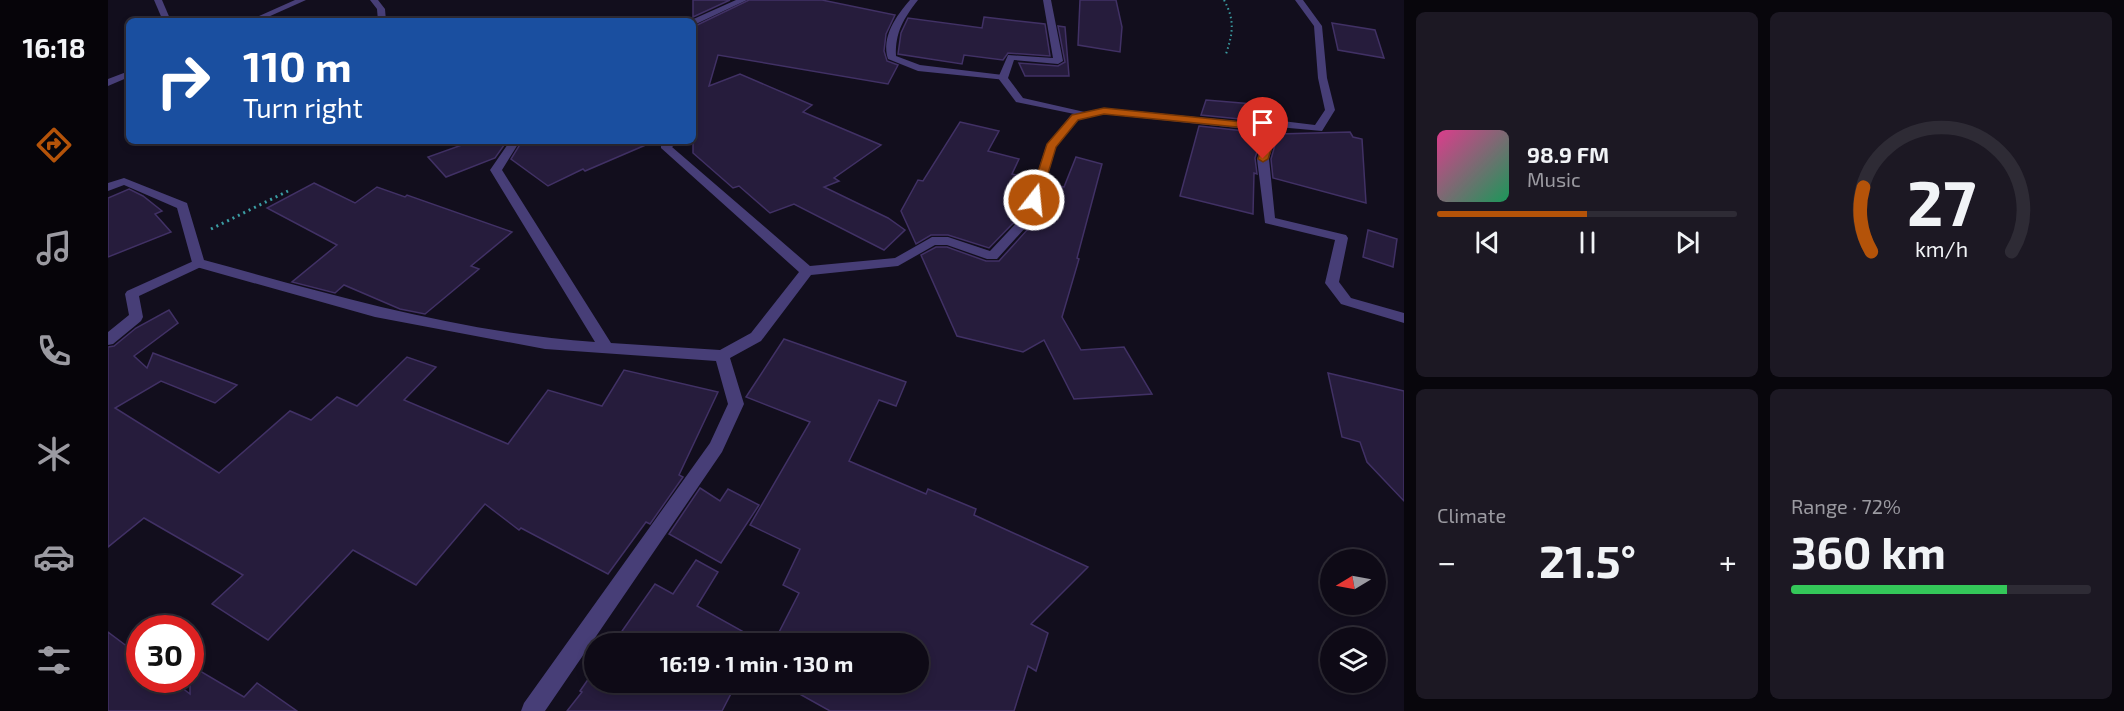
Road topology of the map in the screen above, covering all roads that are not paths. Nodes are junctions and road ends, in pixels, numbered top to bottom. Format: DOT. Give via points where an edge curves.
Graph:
graph roads {
  1 [pos="158,0"];
  2 [pos="302,0"];
  3 [pos="374,0"];
  4 [pos="743,0"];
  5 [pos="914,0"];
  6 [pos="1047,0"];
  7 [pos="1299,0"];
  8 [pos="166,18"];
  9 [pos="259,18"];
  10 [pos="382,18"];
  11 [pos="696,21"];
  12 [pos="126,75"];
  13 [pos="1003,78"];
  14 [pos="108,83"];
  15 [pos="1085,115"];
  16 [pos="1273,128"];
  17 [pos="513,144"];
  18 [pos="669,144"];
  19 [pos="108,187"];
  20 [pos="198,263"];
  21 [pos="807,271"];
  22 [pos="1404,318"];
  23 [pos="108,340"];
  24 [pos="606,348"];
  25 [pos="722,356"];
  26 [pos="532,711"];
  1 -- 8 [label="street"];
  2 -- 9 [label="street"];
  3 -- 10 [label="street"];
  4 -- 11 [label="street"];
  5 -- 13 [label="street" via="895,24 891,57 918,68"];
  6 -- 13 [label="street" via="1058,61 1011,57"];
  7 -- 16 [label="street" via="1317,21 1330,110 1318,129 1274,123"];
  12 -- 14 [label="street"];
  13 -- 15 [label="street" via="1020,100"];
  15 -- 16 [label="street" via="1104,111"];
  15 -- 21 [label="street" via="1075,117 1051,146 1030,216 992,256 948,241 932,241 898,262"];
  16 -- 22 [label="street" via="1263,159 1269,220 1342,238 1332,283 1346,301"];
  17 -- 24 [label="street" via="496,170"];
  18 -- 21 [label="street" via="665,146"];
  19 -- 20 [label="street" via="124,181 183,206"];
  20 -- 23 [label="street" via="132,294 136,317"];
  20 -- 24 [label="street" via="375,312 545,344"];
  21 -- 25 [label="street" via="756,337"];
  24 -- 25 [label="street"];
  25 -- 26 [label="street" via="736,404 716,447"];
}
